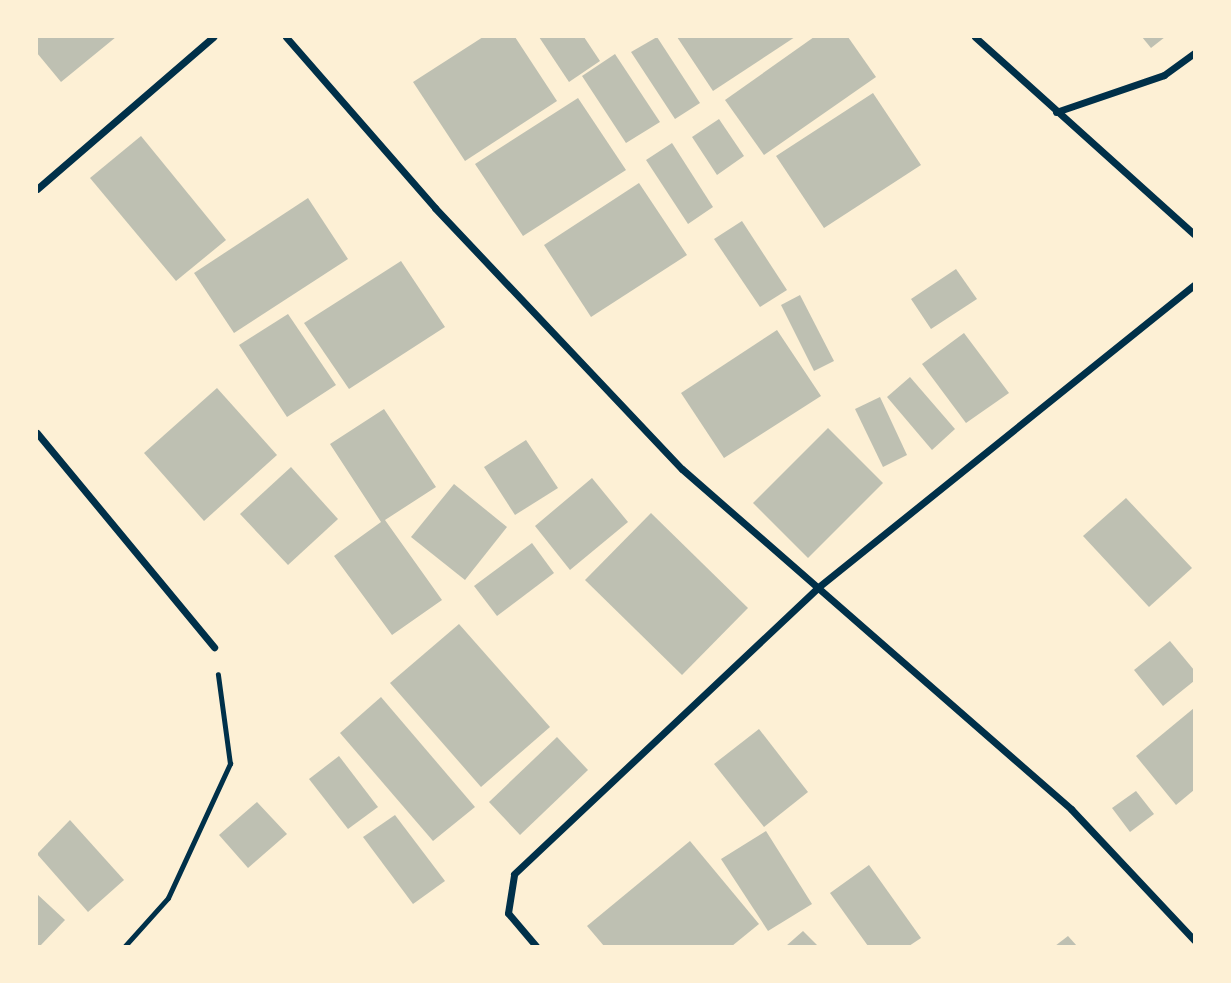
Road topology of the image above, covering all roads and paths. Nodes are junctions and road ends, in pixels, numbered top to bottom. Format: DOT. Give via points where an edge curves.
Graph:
graph roads {
  1 [pos="212,37"];
  2 [pos="286,37"];
  3 [pos="975,37"];
  4 [pos="1194,53"];
  5 [pos="1056,112"];
  6 [pos="37,188"];
  7 [pos="1194,234"];
  8 [pos="1194,285"];
  9 [pos="37,433"];
  10 [pos="816,589"];
  11 [pos="214,647"];
  12 [pos="1194,940"];
  13 [pos="125,946"];
  14 [pos="536,946"];
  1 -- 6 [label="street"];
  2 -- 10 [label="street" via="435,208 682,469"];
  3 -- 5 [label="street"];
  4 -- 5 [label="street" via="1164,75"];
  5 -- 7 [label="street"];
  8 -- 10 [label="street"];
  9 -- 11 [label="street"];
  10 -- 12 [label="street" via="1071,809"];
  10 -- 14 [label="street" via="514,874 508,913"];
  11 -- 13 [label="path" via="230,764 168,898"];
}
